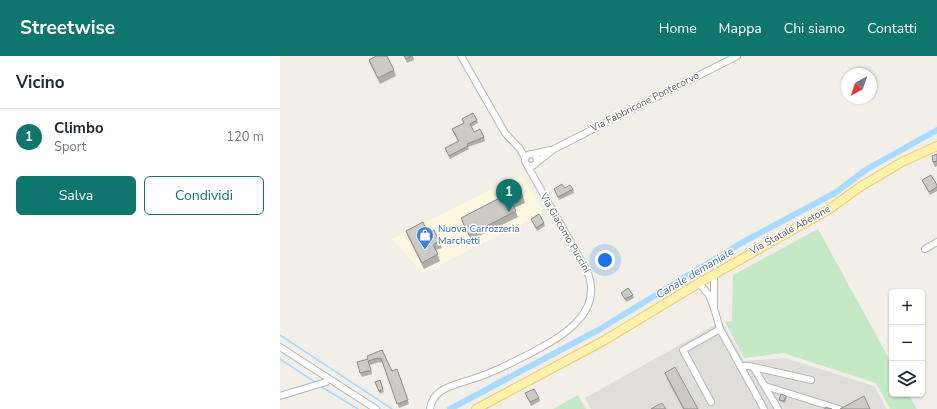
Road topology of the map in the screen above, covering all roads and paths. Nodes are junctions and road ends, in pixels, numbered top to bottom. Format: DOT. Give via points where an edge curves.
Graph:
graph roads {
  1 [pos="461,56"];
  2 [pos="737,56"];
  3 [pos="512,141"];
  4 [pos="937,146"];
  5 [pos="554,149"];
  6 [pos="532,154"];
  7 [pos="525,158"];
  8 [pos="536,162"];
  9 [pos="527,165"];
  10 [pos="536,182"];
  11 [pos="937,242"];
  12 [pos="925,249"];
  13 [pos="714,274"];
  14 [pos="698,283"];
  15 [pos="714,308"];
  16 [pos="720,329"];
  17 [pos="280,348"];
  18 [pos="740,366"];
  19 [pos="754,368"];
  20 [pos="327,380"];
  21 [pos="811,380"];
  22 [pos="765,386"];
  23 [pos="280,396"];
  24 [pos="711,402"];
  25 [pos="376,409"];
  26 [pos="430,409"];
  27 [pos="476,409"];
  28 [pos="764,409"];
  29 [pos="778,409"];
  30 [pos="839,409"];
  1 -- 3 [label="street"];
  2 -- 5 [label="street, Via Fabbricone Pontecorvo"];
  3 -- 6 [label="street"];
  3 -- 7 [label="street"];
  4 -- 13 [label="main road, Via Statale Abetone" via="902,162 828,210"];
  5 -- 6 [label="street, Via Fabbricone Pontecorvo"];
  5 -- 8 [label="street, Via Fabbricone Pontecorvo"];
  6 -- 7 [label="street"];
  6 -- 8 [label="street"];
  7 -- 9 [label="street"];
  8 -- 9 [label="street" via="532,166"];
  8 -- 10 [label="street, Via Giacomo Puccini"];
  9 -- 10 [label="street, Via Giacomo Puccini"];
  10 -- 26 [label="street, Via Giacomo Puccini" via="589,274 590,293 584,311 573,327 551,342 493,372 440,392 433,399"];
  11 -- 12 [label="street"];
  13 -- 14 [label="main road, Via Statale Abetone"];
  13 -- 15 [label="street"];
  14 -- 15 [label="street" via="709,295"];
  14 -- 27 [label="main road, Via Statale Abetone" via="612,337"];
  15 -- 16 [label="street"];
  16 -- 18 [label="street"];
  16 -- 24 [label="street" via="683,350"];
  17 -- 20 [label="street"];
  18 -- 19 [label="street"];
  18 -- 28 [label="street"];
  19 -- 21 [label="street"];
  19 -- 22 [label="street"];
  20 -- 23 [label="street"];
  20 -- 25 [label="street"];
  22 -- 29 [label="street"];
  22 -- 30 [label="street"];
}
